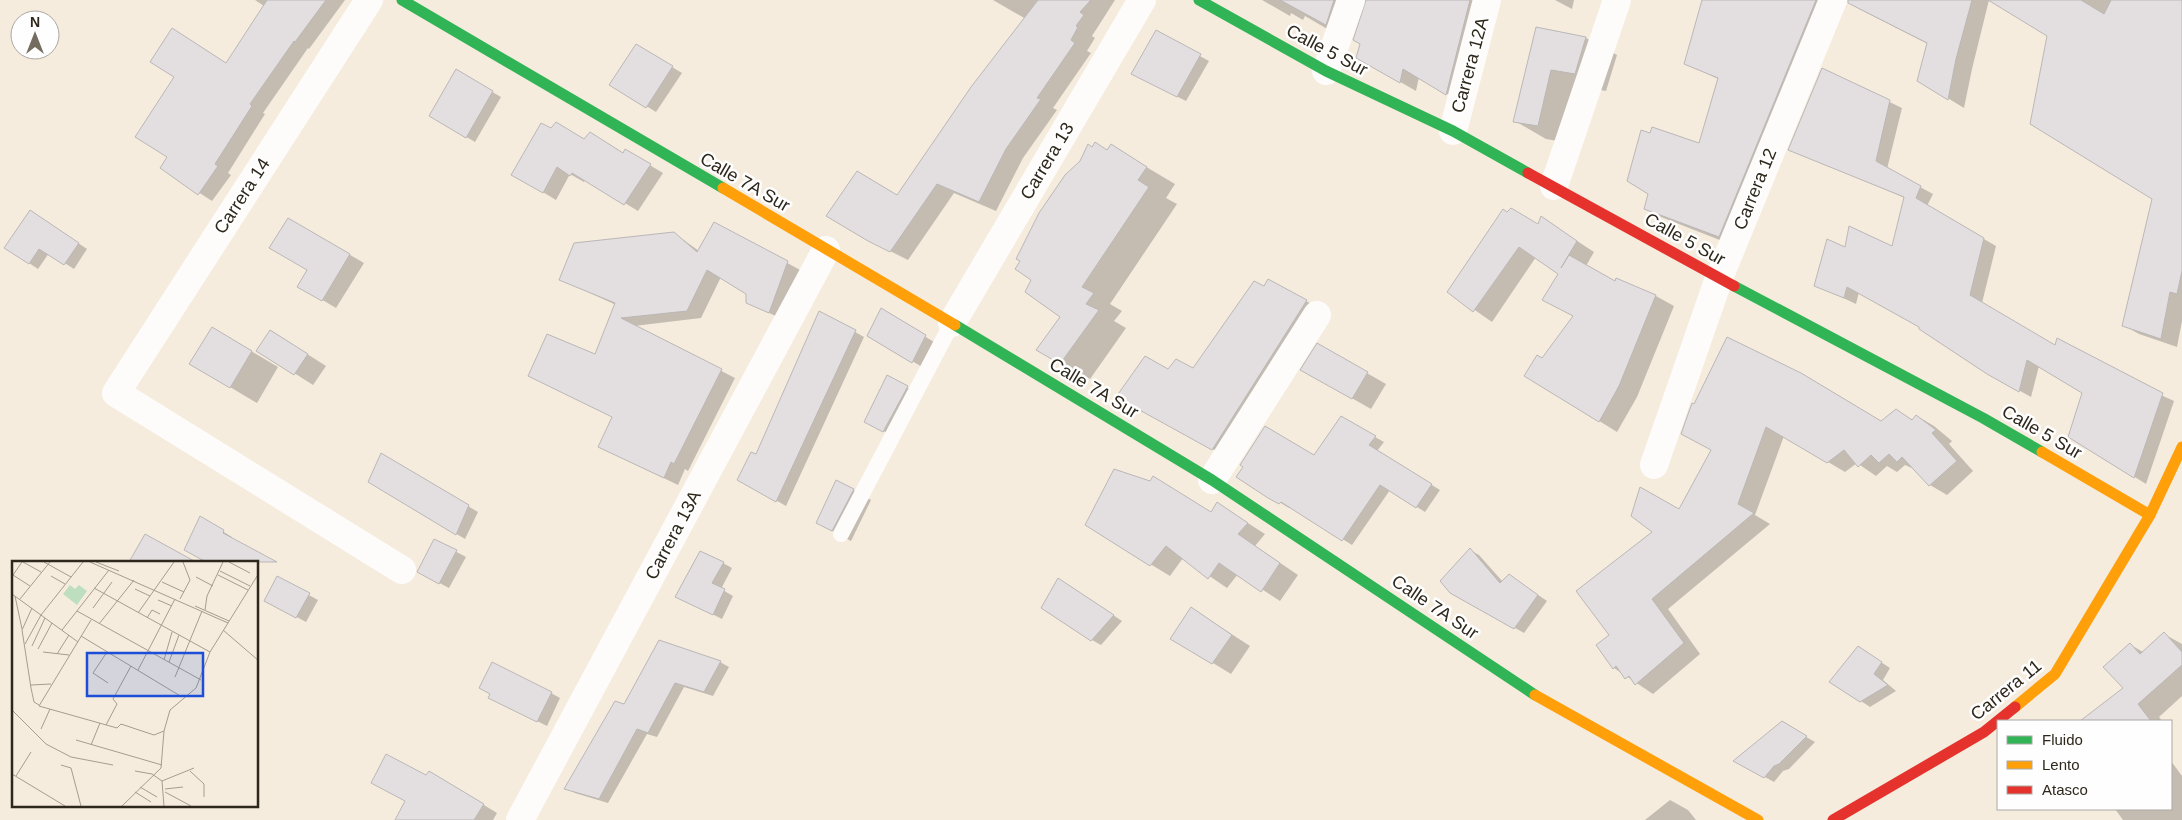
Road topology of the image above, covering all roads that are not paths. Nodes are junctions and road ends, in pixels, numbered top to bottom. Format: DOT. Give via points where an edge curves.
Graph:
graph roads {
  1 [pos="368,0"];
  2 [pos="402,0"];
  3 [pos="1142,0"];
  4 [pos="1199,0"];
  5 [pos="1351,0"];
  6 [pos="1487,0"];
  7 [pos="1617,0"];
  8 [pos="1833,0"];
  9 [pos="1326,71"];
  10 [pos="1453,130"];
  11 [pos="1554,186"];
  12 [pos="826,250"];
  13 [pos="1718,278"];
  14 [pos="1316,315"];
  15 [pos="952,323"];
  16 [pos="2182,447"];
  17 [pos="1654,465"];
  18 [pos="1212,480"];
  19 [pos="2150,516"];
  20 [pos="842,534"];
  21 [pos="402,570"];
  22 [pos="1999,720"];
  23 [pos="1997,721"];
  24 [pos="520,820"];
  25 [pos="1758,820"];
  26 [pos="1833,820"];
  1 -- 21 [label="street, Carrera 14" via="116,393"];
  2 -- 12 [label="street, Calle 7A Sur"];
  3 -- 15 [label="street, Carrera 13"];
  4 -- 9 [label="street, Calle 5 Sur"];
  5 -- 9 [label="street"];
  6 -- 10 [label="street, Carrera 12A"];
  7 -- 11 [label="street"];
  8 -- 13 [label="street, Carrera 12"];
  9 -- 10 [label="street, Calle 5 Sur"];
  10 -- 11 [label="street, Calle 5 Sur"];
  11 -- 13 [label="street, Calle 5 Sur"];
  12 -- 15 [label="street, Calle 7A Sur"];
  12 -- 24 [label="street, Carrera 13A"];
  13 -- 17 [label="street, Carrera 12"];
  13 -- 19 [label="street, Calle 5 Sur" via="1983,418"];
  14 -- 18 [label="street"];
  15 -- 18 [label="street, Calle 7A Sur"];
  15 -- 20 [label="lane"];
  16 -- 19 [label="street, Carrera 11"];
  18 -- 25 [label="street, Calle 7A Sur" via="1531,692"];
  19 -- 22 [label="street, Carrera 11" via="2055,674"];
  23 -- 26 [label="street, Carrera 11"];
}
